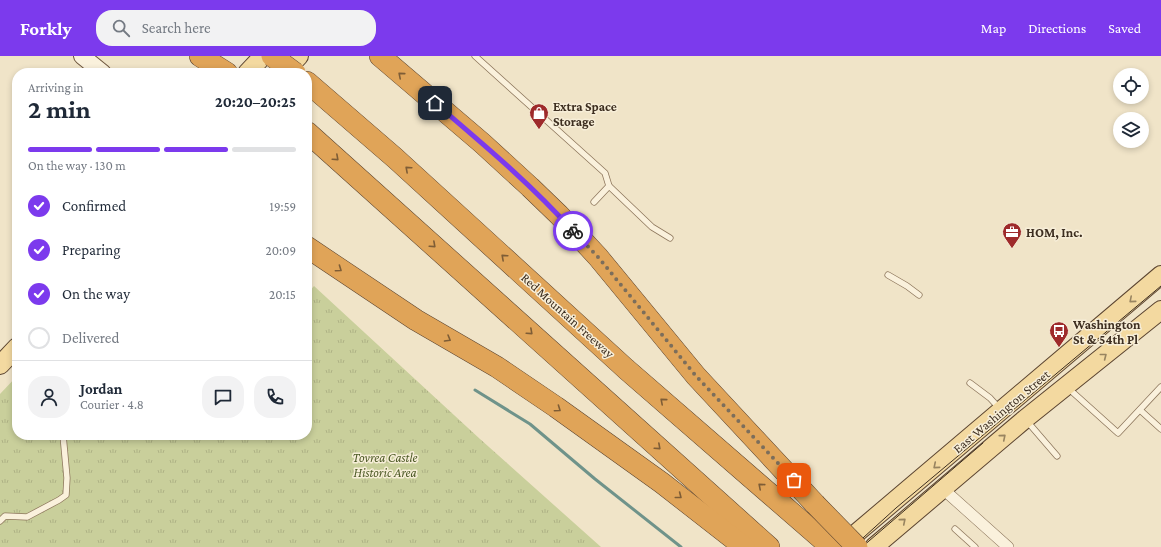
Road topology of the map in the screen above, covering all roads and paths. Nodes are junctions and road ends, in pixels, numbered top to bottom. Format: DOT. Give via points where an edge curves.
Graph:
graph roads {
  1 [pos="82,56"];
  2 [pos="200,56"];
  3 [pos="262,56"];
  4 [pos="272,56"];
  5 [pos="299,56"];
  6 [pos="380,56"];
  7 [pos="475,56"];
  8 [pos="97,68"];
  9 [pos="220,68"];
  10 [pos="251,68"];
  11 [pos="288,68"];
  12 [pos="288,68"];
  13 [pos="312,86"];
  14 [pos="312,136"];
  15 [pos="609,186"];
  16 [pos="594,202"];
  17 [pos="670,238"];
  18 [pos="312,250"];
  19 [pos="888,275"];
  20 [pos="1161,275"];
  21 [pos="919,296"];
  22 [pos="1161,310"];
  23 [pos="12,352"];
  24 [pos="0,365"];
  25 [pos="970,383"];
  26 [pos="1066,386"];
  27 [pos="1161,387"];
  28 [pos="1001,410"];
  29 [pos="1140,410"];
  30 [pos="1024,419"];
  31 [pos="1161,429"];
  32 [pos="63,440"];
  33 [pos="1057,456"];
  34 [pos="942,488"];
  35 [pos="0,521"];
  36 [pos="955,529"];
  37 [pos="744,547"];
  38 [pos="769,547"];
  39 [pos="831,547"];
  40 [pos="840,547"];
  41 [pos="857,547"];
  42 [pos="874,547"];
  43 [pos="975,547"];
  44 [pos="1008,547"];
  1 -- 8 [label="main road"];
  2 -- 9 [label="highway"];
  3 -- 10 [label="main road"];
  4 -- 11 [label="highway, bridge"];
  5 -- 12 [label="main road"];
  41 -- 6 [label="highway, one-way, bridge" via="696,376 598,257 559,215 488,148"];
  7 -- 15 [label="lane" via="605,172"];
  39 -- 13 [label="highway, Red Mountain Freeway, one-way" via="626,368 401,163"];
  14 -- 38 [label="highway, one-way"];
  15 -- 16 [label="lane"];
  15 -- 17 [label="lane" via="652,227"];
  18 -- 37 [label="highway, one-way" via="416,320 496,367 556,407 662,483"];
  19 -- 21 [label="lane"];
  20 -- 28 [label="main road, East Washington Street, one-way"];
  26 -- 22 [label="main road, East Washington Street, one-way"];
  23 -- 24 [label="main road"];
  25 -- 28 [label="lane"];
  26 -- 29 [label="lane" via="1118,433"];
  26 -- 30 [label="main road, East Washington Street"];
  27 -- 29 [label="lane"];
  28 -- 40 [label="main road, East Washington Street, one-way"];
  29 -- 31 [label="lane"];
  30 -- 33 [label="lane"];
  34 -- 30 [label="main road, East Washington Street, one-way"];
  32 -- 35 [label="lane" via="66,495 27,517 5,516"];
  42 -- 34 [label="main road, East Washington Street, one-way"];
  34 -- 44 [label="street"];
  36 -- 43 [label="lane"];
}
